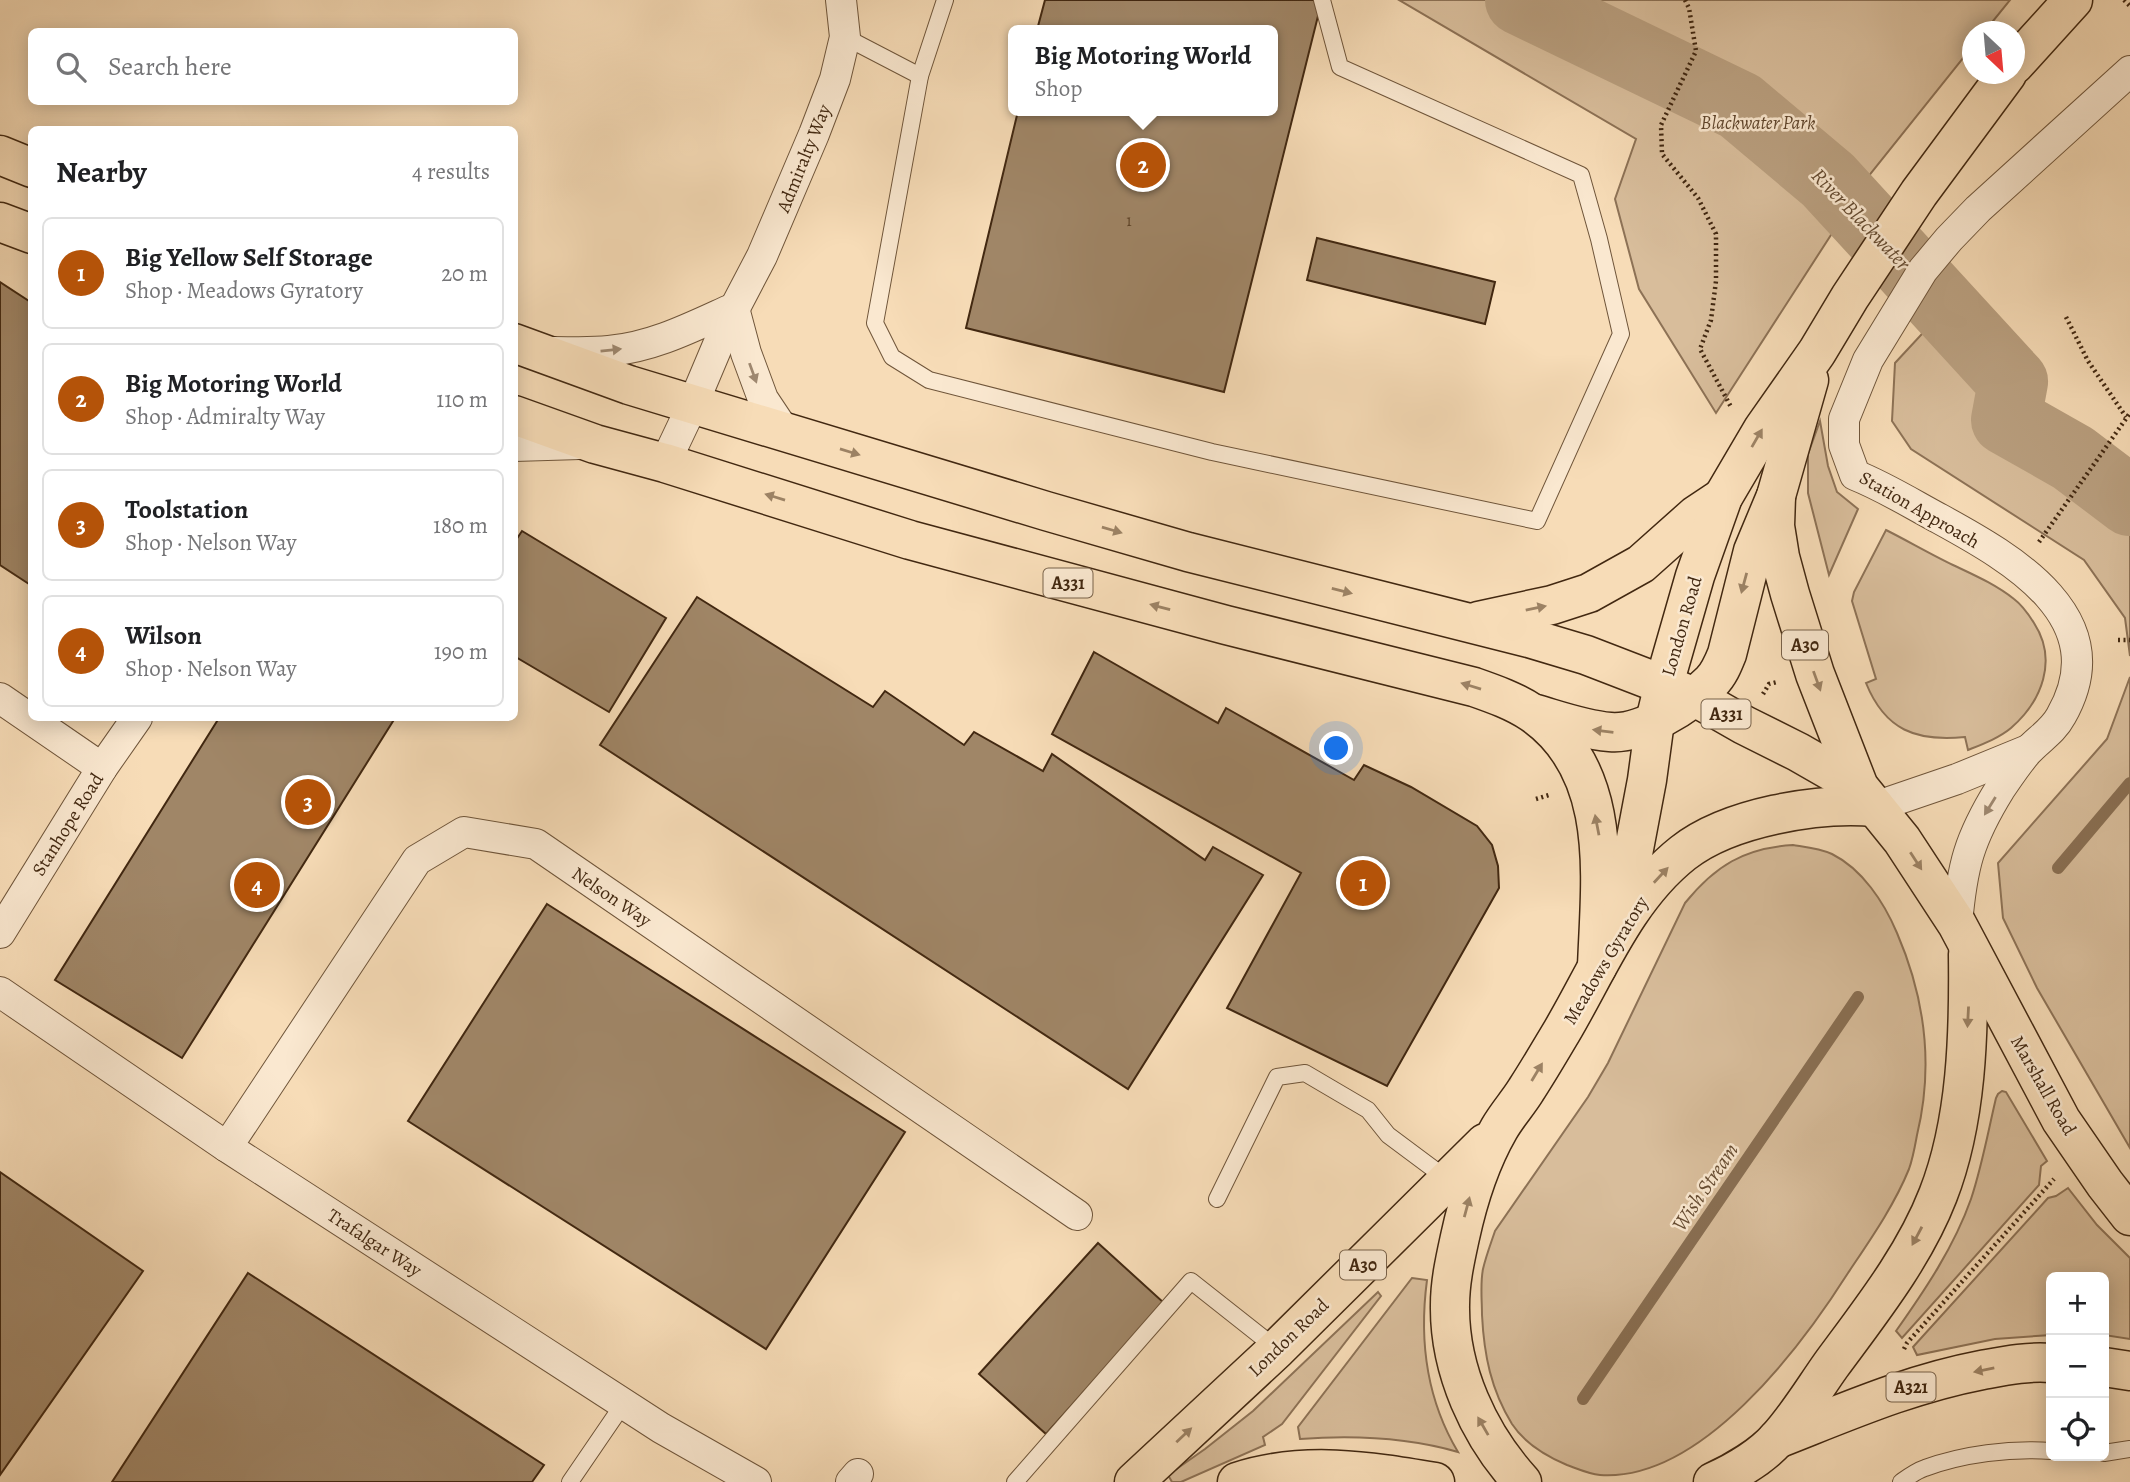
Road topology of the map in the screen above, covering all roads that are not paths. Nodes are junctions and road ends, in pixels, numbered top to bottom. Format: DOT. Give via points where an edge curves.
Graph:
graph roads {
  1 [pos="841,0"];
  2 [pos="945,0"];
  3 [pos="1321,0"];
  4 [pos="2073,0"];
  5 [pos="845,37"];
  6 [pos="2025,53"];
  7 [pos="2130,71"];
  8 [pos="920,76"];
  9 [pos="1998,84"];
  10 [pos="0,156"];
  11 [pos="28,166"];
  12 [pos="0,222"];
  13 [pos="28,232"];
  14 [pos="734,308"];
  15 [pos="529,347"];
  16 [pos="1817,352"];
  17 [pos="693,404"];
  18 [pos="518,416"];
  19 [pos="785,432"];
  20 [pos="595,444"];
  21 [pos="518,446"];
  22 [pos="665,463"];
  23 [pos="1776,496"];
  24 [pos="1723,497"];
  25 [pos="1469,623"];
  26 [pos="1679,690"];
  27 [pos="0,698"];
  28 [pos="1534,714"];
  29 [pos="28,717"];
  30 [pos="34,721"];
  31 [pos="135,721"];
  32 [pos="1655,721"];
  33 [pos="2029,750"];
  34 [pos="102,768"];
  35 [pos="1867,797"];
  36 [pos="1619,928"];
  37 [pos="0,933"];
  38 [pos="1962,936"];
  39 [pos="1597,967"];
  40 [pos="0,992"];
  41 [pos="1499,1129"];
  42 [pos="228,1147"];
  43 [pos="1447,1179"];
  44 [pos="1217,1199"];
  45 [pos="1077,1216"];
  46 [pos="2130,1216"];
  47 [pos="1277,1349"];
  48 [pos="2046,1363"];
  49 [pos="2109,1368"];
  50 [pos="2130,1371"];
  51 [pos="624,1403"];
  52 [pos="1777,1439"];
  53 [pos="2130,1449"];
  54 [pos="2046,1450"];
  55 [pos="2109,1452"];
  56 [pos="570,1482"];
  57 [pos="756,1482"];
  58 [pos="1015,1482"];
  59 [pos="1134,1482"];
  60 [pos="1237,1482"];
  61 [pos="1435,1482"];
  62 [pos="1522,1482"];
  63 [pos="1713,1482"];
  64 [pos="1900,1482"];
  1 -- 5 [label="street, Admiralty Way"];
  2 -- 8 [label="lane"];
  3 -- 8 [label="lane" via="1340,67 1581,175 1621,334 1537,521 1212,452 929,380 892,357 875,323"];
  4 -- 6 [label="main road"];
  5 -- 8 [label="lane"];
  5 -- 14 [label="street, Admiralty Way" via="814,134 762,256"];
  7 -- 33 [label="street, Station Approach" via="1948,239 1923,270 1868,360 1844,419 1844,446 1855,475 1961,530 2024,570 2062,611 2070,627 2077,666 2074,689 2059,720"];
  9 -- 16 [label="main road, London Road / A30" via="1919,192"];
  10 -- 11 [label="main road"];
  12 -- 13 [label="main road"];
  15 -- 14 [label="street, one-way" via="631,348"];
  14 -- 17 [label="street, Admiralty Way"];
  14 -- 19 [label="street, one-way" via="763,399"];
  15 -- 17 [label="main road, A331"];
  16 -- 23 [label="main road, London Road / A30"];
  24 -- 16 [label="main road, London Road / A30, one-way"];
  17 -- 19 [label="main road, A331"];
  17 -- 22 [label="street, Admiralty Way"];
  18 -- 20 [label="main road, A331"];
  19 -- 25 [label="main road, A331, one-way" via="1188,552"];
  20 -- 21 [label="street"];
  20 -- 22 [label="main road, A331"];
  28 -- 22 [label="main road, A331, one-way" via="1474,687 910,540"];
  23 -- 26 [label="main road, one-way" via="1753,551 1722,667 1712,681"];
  23 -- 35 [label="main road, A30, one-way" via="1777,536 1790,594 1815,674"];
  25 -- 24 [label="main road, one-way" via="1588,593 1641,564 1696,514"];
  24 -- 26 [label="main road, London Road / A30" via="1695,576"];
  25 -- 26 [label="main road, A331" via="1558,646"];
  26 -- 32 [label="main road"];
  26 -- 35 [label="main road, A331" via="1798,752"];
  27 -- 29 [label="street"];
  32 -- 28 [label="main road, one-way" via="1613,733"];
  39 -- 28 [label="main road, A331, one-way" via="1600,843 1593,800 1564,745"];
  30 -- 34 [label="street"];
  31 -- 34 [label="street, Stanhope Road"];
  32 -- 36 [label="main road"];
  33 -- 35 [label="street, Station Approach" via="1957,779"];
  33 -- 38 [label="street, Station Approach, one-way" via="1972,839 1965,864"];
  34 -- 37 [label="street, Stanhope Road"];
  36 -- 35 [label="main road, Meadows Gyratory, one-way" via="1684,852 1725,829"];
  35 -- 38 [label="main road, one-way" via="1902,839"];
  36 -- 39 [label="main road, Meadows Gyratory"];
  38 -- 46 [label="main road, Marshall Road" via="2061,1120"];
  38 -- 52 [label="main road, one-way" via="1968,1012 1962,1092 1938,1196 1871,1311"];
  41 -- 39 [label="main road, Meadows Gyratory, one-way"];
  40 -- 42 [label="street, Trafalgar Way"];
  41 -- 43 [label="main road, London Road / A30"];
  62 -- 41 [label="main road, Meadows Gyratory, one-way" via="1499,1452 1461,1379 1450,1308 1467,1201"];
  42 -- 45 [label="street, Nelson Way" via="417,860 464,832 536,844"];
  42 -- 51 [label="street, Trafalgar Way"];
  43 -- 44 [label="lane" via="1388,1135 1368,1110 1305,1073 1278,1077"];
  43 -- 47 [label="main road, London Road / A30"];
  47 -- 58 [label="lane" via="1191,1280"];
  59 -- 47 [label="main road, London Road / A30, one-way"];
  48 -- 52 [label="main road, A321, one-way" via="1944,1377"];
  49 -- 50 [label="main road"];
  51 -- 56 [label="lane"];
  51 -- 57 [label="street, Trafalgar Way"];
  52 -- 63 [label="main road"];
  53 -- 55 [label="lane"];
  54 -- 64 [label="lane" via="1969,1456 1923,1468"];
  60 -- 61 [label="main road" via="1262,1474 1335,1468"];
}
